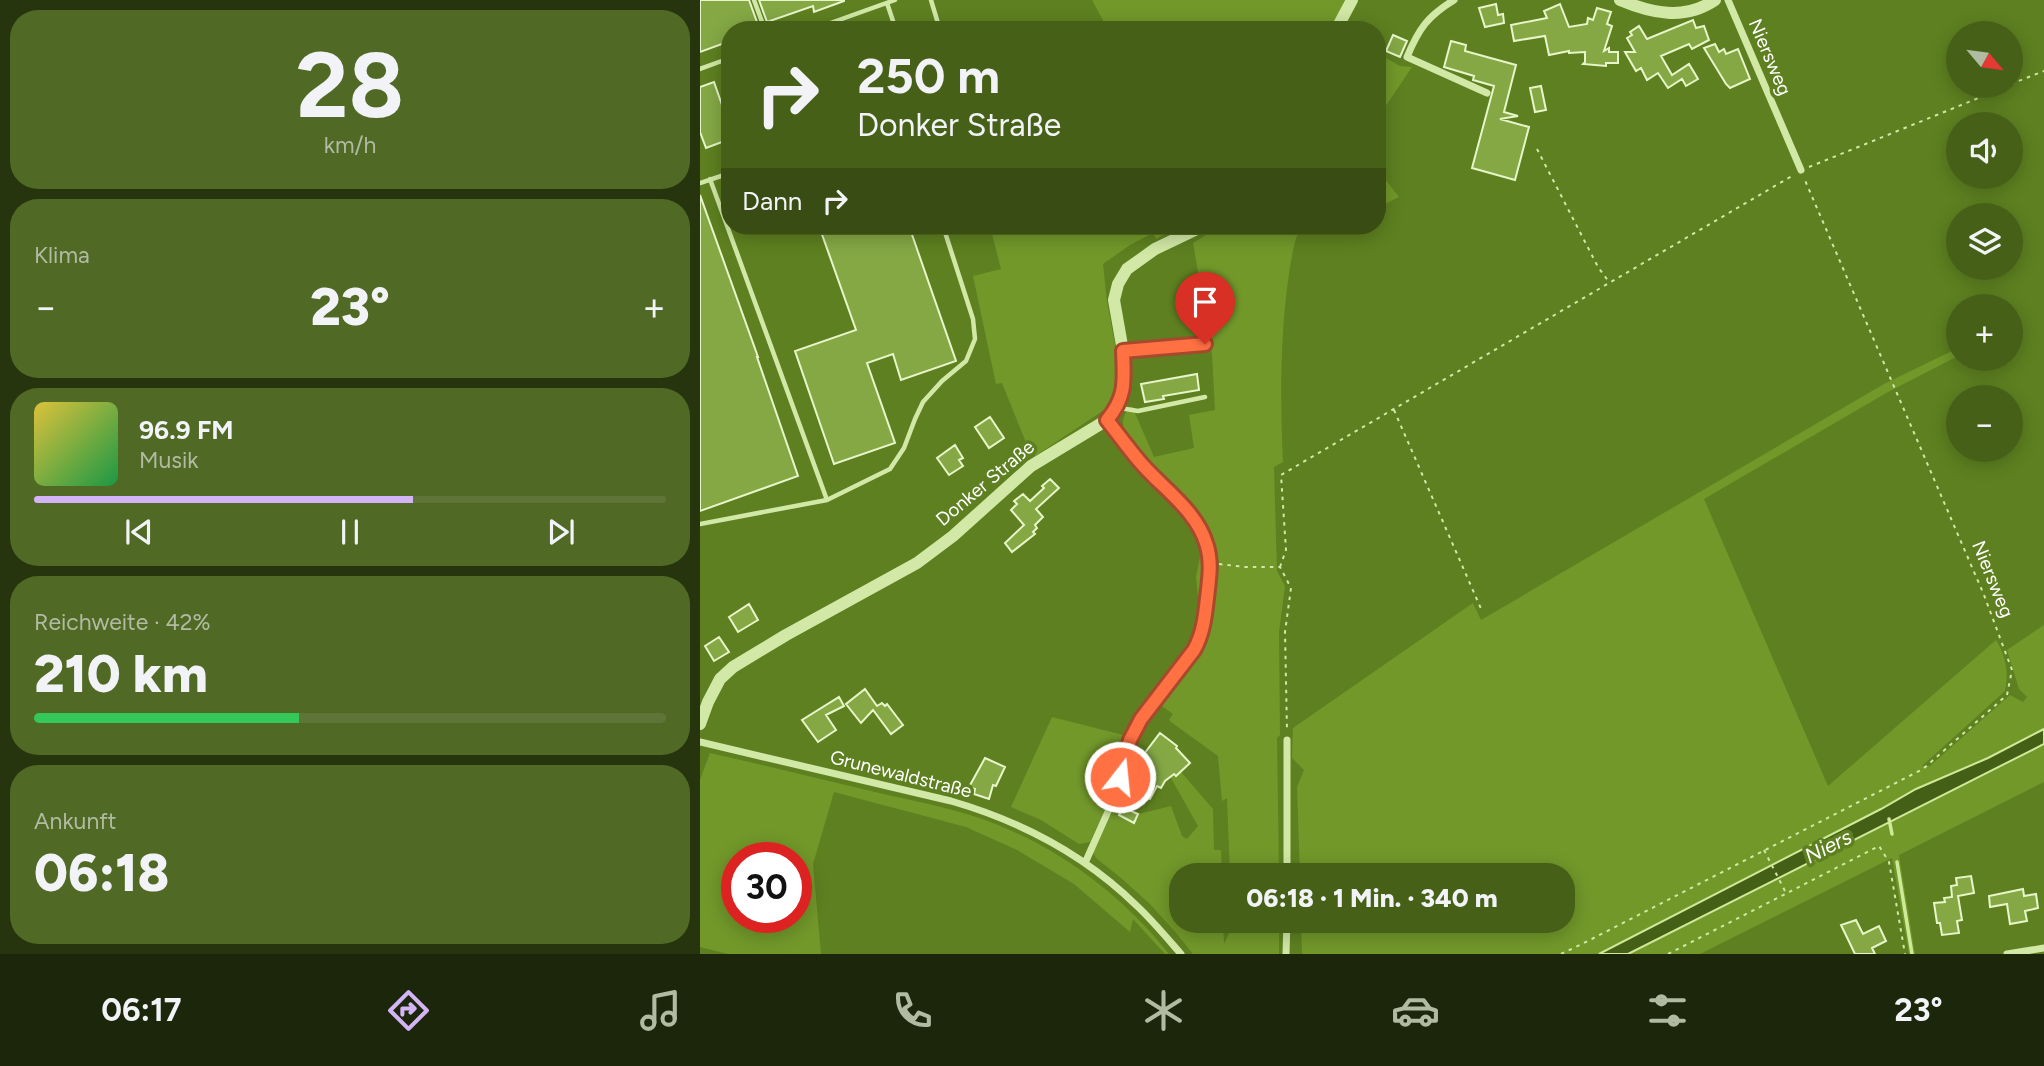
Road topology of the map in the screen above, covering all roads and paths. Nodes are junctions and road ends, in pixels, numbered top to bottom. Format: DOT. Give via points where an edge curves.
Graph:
graph roads {
  1 [pos="754,0"];
  2 [pos="895,0"];
  3 [pos="931,0"];
  4 [pos="1352,0"];
  5 [pos="1454,0"];
  6 [pos="1620,0"];
  7 [pos="1714,0"];
  8 [pos="1728,0"];
  9 [pos="887,3"];
  10 [pos="762,21"];
  11 [pos="836,21"];
  12 [pos="893,21"];
  13 [pos="937,21"];
  14 [pos="1341,21"];
  15 [pos="721,61"];
  16 [pos="700,69"];
  17 [pos="2044,71"];
  18 [pos="2023,79"];
  19 [pos="1487,93"];
  20 [pos="1977,98"];
  21 [pos="1537,149"];
  22 [pos="1801,170"];
  23 [pos="721,176"];
  24 [pos="710,179"];
  25 [pos="700,183"];
  26 [pos="721,209"];
  27 [pos="730,235"];
  28 [pos="946,235"];
  29 [pos="1184,235"];
  30 [pos="1610,283"];
  31 [pos="1205,344"];
  32 [pos="1123,351"];
  33 [pos="1205,397"];
  34 [pos="1117,408"];
  35 [pos="1393,409"];
  36 [pos="1107,420"];
  37 [pos="827,500"];
  38 [pos="700,524"];
  39 [pos="1210,563"];
  40 [pos="1280,567"];
  41 [pos="1482,611"];
  42 [pos="700,724"];
  43 [pos="1287,740"];
  44 [pos="700,742"];
  45 [pos="1764,850"];
  46 [pos="1085,863"];
  47 [pos="1287,863"];
  48 [pos="1785,892"];
  49 [pos="1287,933"];
  50 [pos="2044,948"];
  51 [pos="1181,954"];
  52 [pos="1286,954"];
  53 [pos="1560,954"];
  54 [pos="1668,954"];
  55 [pos="1905,954"];
  56 [pos="2007,954"];
  1 -- 10 [label="lane"];
  2 -- 9 [label="lane"];
  3 -- 13 [label="lane"];
  4 -- 14 [label="street"];
  5 -- 19 [label="street" via="1426,20 1407,57"];
  6 -- 7 [label="street" via="1672,14"];
  8 -- 22 [label="street, Niersweg"];
  9 -- 11 [label="lane"];
  9 -- 12 [label="lane"];
  15 -- 16 [label="lane"];
  17 -- 18 [label="path"];
  20 -- 22 [label="path"];
  21 -- 30 [label="path"];
  22 -- 30 [label="path"];
  22 -- 45 [label="path, Niersweg" via="1984,595 2011,670 2007,695 1923,769"];
  23 -- 24 [label="lane"];
  24 -- 25 [label="lane"];
  24 -- 26 [label="lane"];
  27 -- 37 [label="lane"];
  28 -- 37 [label="lane" via="973,319 975,339 966,360 923,402 890,469"];
  29 -- 32 [label="street, Donker Straße" via="1127,269 1118,284 1114,300"];
  30 -- 35 [label="path"];
  31 -- 32 [label="lane"];
  32 -- 34 [label="street, Donker Straße" via="1125,384"];
  33 -- 34 [label="lane" via="1138,411"];
  34 -- 36 [label="street, Donker Straße"];
  35 -- 40 [label="path" via="1281,475 1286,550"];
  35 -- 41 [label="path"];
  36 -- 39 [label="street" via="1193,517"];
  36 -- 42 [label="street, Donker Straße" via="1031,466 917,563 733,667 720,679"];
  37 -- 38 [label="lane"];
  39 -- 40 [label="path"];
  39 -- 46 [label="street" via="1200,639 1130,740 1115,796"];
  40 -- 43 [label="path" via="1292,588 1284,632"];
  43 -- 47 [label="street"];
  44 -- 46 [label="street, Grunewaldstraße" via="979,809 1028,830"];
  45 -- 48 [label="path"];
  45 -- 53 [label="path, Niersweg"];
  46 -- 51 [label="street, Grunewaldstraße" via="1127,895"];
  48 -- 54 [label="path"];
  48 -- 55 [label="path" via="1879,846 1889,862"];
  49 -- 52 [label="street"];
  50 -- 56 [label="street"];
}
